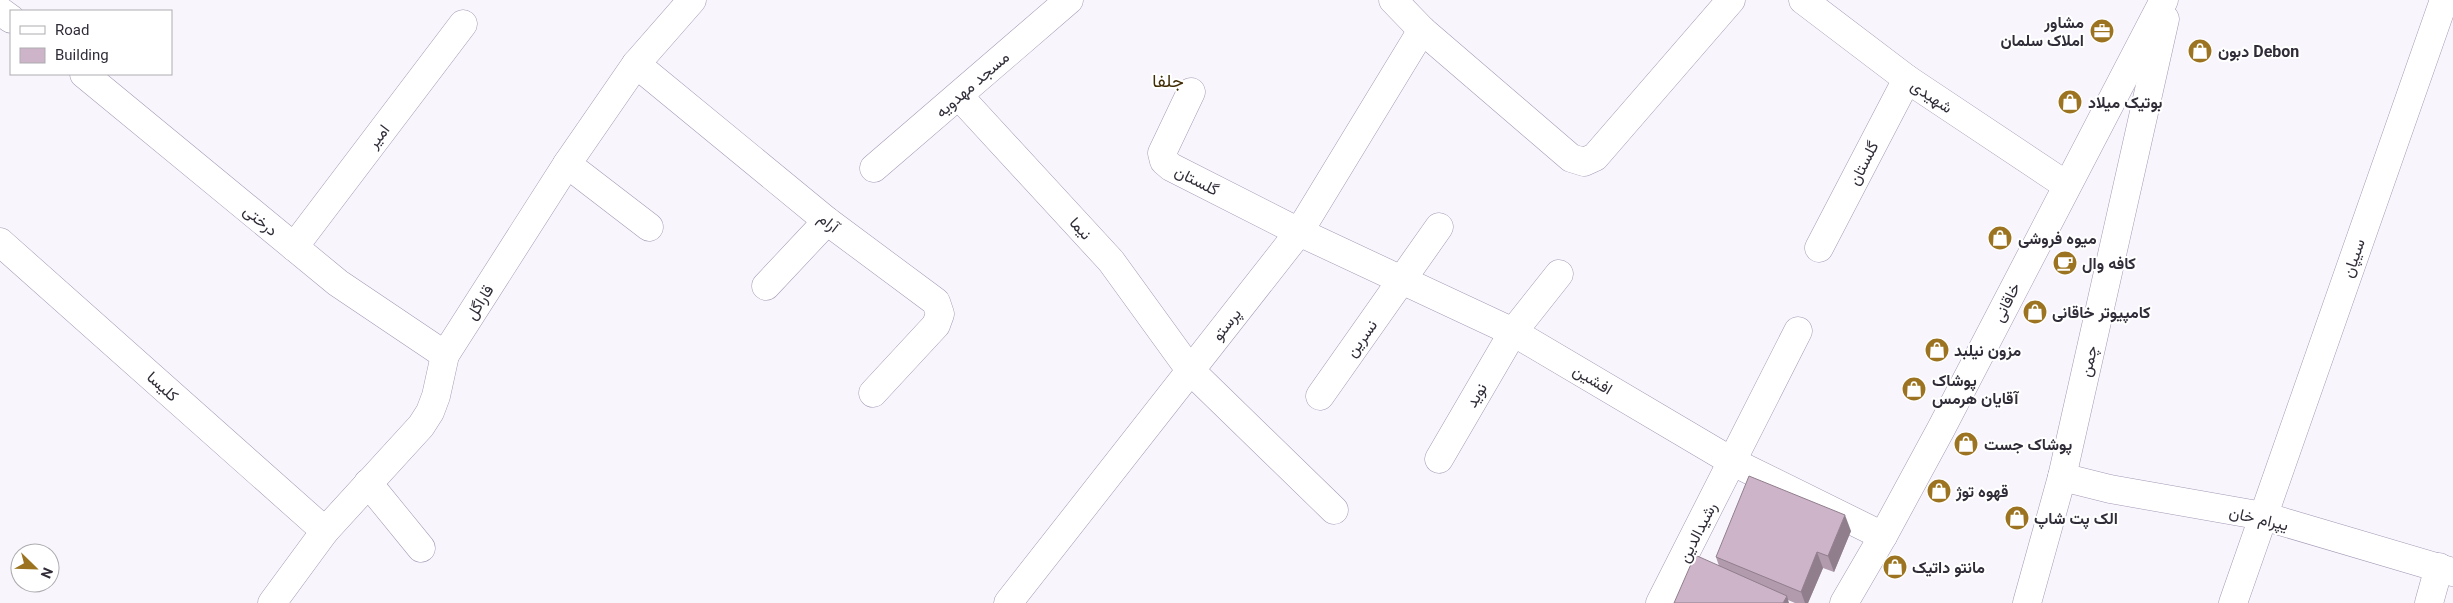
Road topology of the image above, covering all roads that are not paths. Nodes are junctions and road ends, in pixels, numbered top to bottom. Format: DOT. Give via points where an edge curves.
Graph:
graph roads {
  1 [pos="692,0"];
  2 [pos="1069,0"];
  3 [pos="1393,0"];
  4 [pos="1731,0"];
  5 [pos="1803,0"];
  6 [pos="2164,0"];
  7 [pos="2170,0"];
  8 [pos="2444,0"];
  9 [pos="463,24"];
  10 [pos="1422,30"];
  11 [pos="636,64"];
  12 [pos="85,75"];
  13 [pos="1906,79"];
  14 [pos="1191,92"];
  15 [pos="959,96"];
  16 [pos="567,164"];
  17 [pos="874,168"];
  18 [pos="2066,185"];
  19 [pos="827,221"];
  20 [pos="649,227"];
  21 [pos="1439,227"];
  22 [pos="1298,232"];
  23 [pos="0,242"];
  24 [pos="294,247"];
  25 [pos="1819,248"];
  26 [pos="1559,274"];
  27 [pos="1402,280"];
  28 [pos="766,286"];
  29 [pos="1798,331"];
  30 [pos="1513,332"];
  31 [pos="445,355"];
  32 [pos="1190,370"];
  33 [pos="873,392"];
  34 [pos="1320,396"];
  35 [pos="1439,459"];
  36 [pos="1733,462"];
  37 [pos="2062,477"];
  38 [pos="368,483"];
  39 [pos="1334,510"];
  40 [pos="2263,516"];
  41 [pos="325,531"];
  42 [pos="1884,536"];
  43 [pos="422,548"];
  44 [pos="2446,569"];
  45 [pos="272,603"];
  46 [pos="1008,603"];
  47 [pos="1660,603"];
  48 [pos="1844,603"];
  49 [pos="2026,603"];
  50 [pos="2233,603"];
  51 [pos="2429,603"];
  1 -- 11 [label="street, قاراگل"];
  2 -- 15 [label="street, مسجد مهدویه"];
  3 -- 10 [label="street"];
  4 -- 10 [label="street" via="1595,157 1584,162 1571,158"];
  5 -- 13 [label="street, شهیدی"];
  6 -- 18 [label="street, خاقانی"];
  7 -- 37 [label="street, چمن"];
  8 -- 40 [label="street, سیپان"];
  9 -- 24 [label="street, امیر"];
  10 -- 22 [label="street, پرستو"];
  11 -- 16 [label="street, قاراگل"];
  11 -- 19 [label="street, آرام"];
  12 -- 24 [label="street, درختی"];
  13 -- 18 [label="street, شهیدی"];
  13 -- 25 [label="street, گلستان"];
  14 -- 22 [label="street, گلستان" via="1162,153 1164,161"];
  15 -- 17 [label="street, مسجد مهدویه"];
  15 -- 32 [label="street, نیما" via="1111,261"];
  16 -- 20 [label="street"];
  16 -- 31 [label="street, قاراگل"];
  18 -- 42 [label="street, خاقانی"];
  19 -- 28 [label="street"];
  19 -- 33 [label="street, آرام" via="936,302 940,314 936,325"];
  21 -- 27 [label="street, نسرین"];
  22 -- 27 [label="street, افشین"];
  22 -- 32 [label="street, پرستو"];
  23 -- 41 [label="street, کلیسا"];
  24 -- 31 [label="street, درختی" via="338,283"];
  26 -- 30 [label="street, نوید"];
  27 -- 30 [label="street, افشین"];
  27 -- 34 [label="street, نسرین"];
  29 -- 36 [label="street, رشیدالدین"];
  30 -- 35 [label="street, نوید"];
  30 -- 36 [label="street, افشین"];
  31 -- 38 [label="street, قاراگل" via="430,412"];
  32 -- 39 [label="street, نیما"];
  32 -- 46 [label="street, پرستو"];
  36 -- 42 [label="street, افشین"];
  36 -- 47 [label="street, رشیدالدین"];
  37 -- 40 [label="street, یپرام خان" via="2110,489"];
  37 -- 49 [label="street, چمن"];
  38 -- 41 [label="street, قاراگل"];
  38 -- 43 [label="street"];
  40 -- 44 [label="street, یپرام خان"];
  40 -- 50 [label="street, سیپان"];
  41 -- 45 [label="street, قاراگل"];
  42 -- 48 [label="street, خاقانی"];
  44 -- 51 [label="street"];
}
